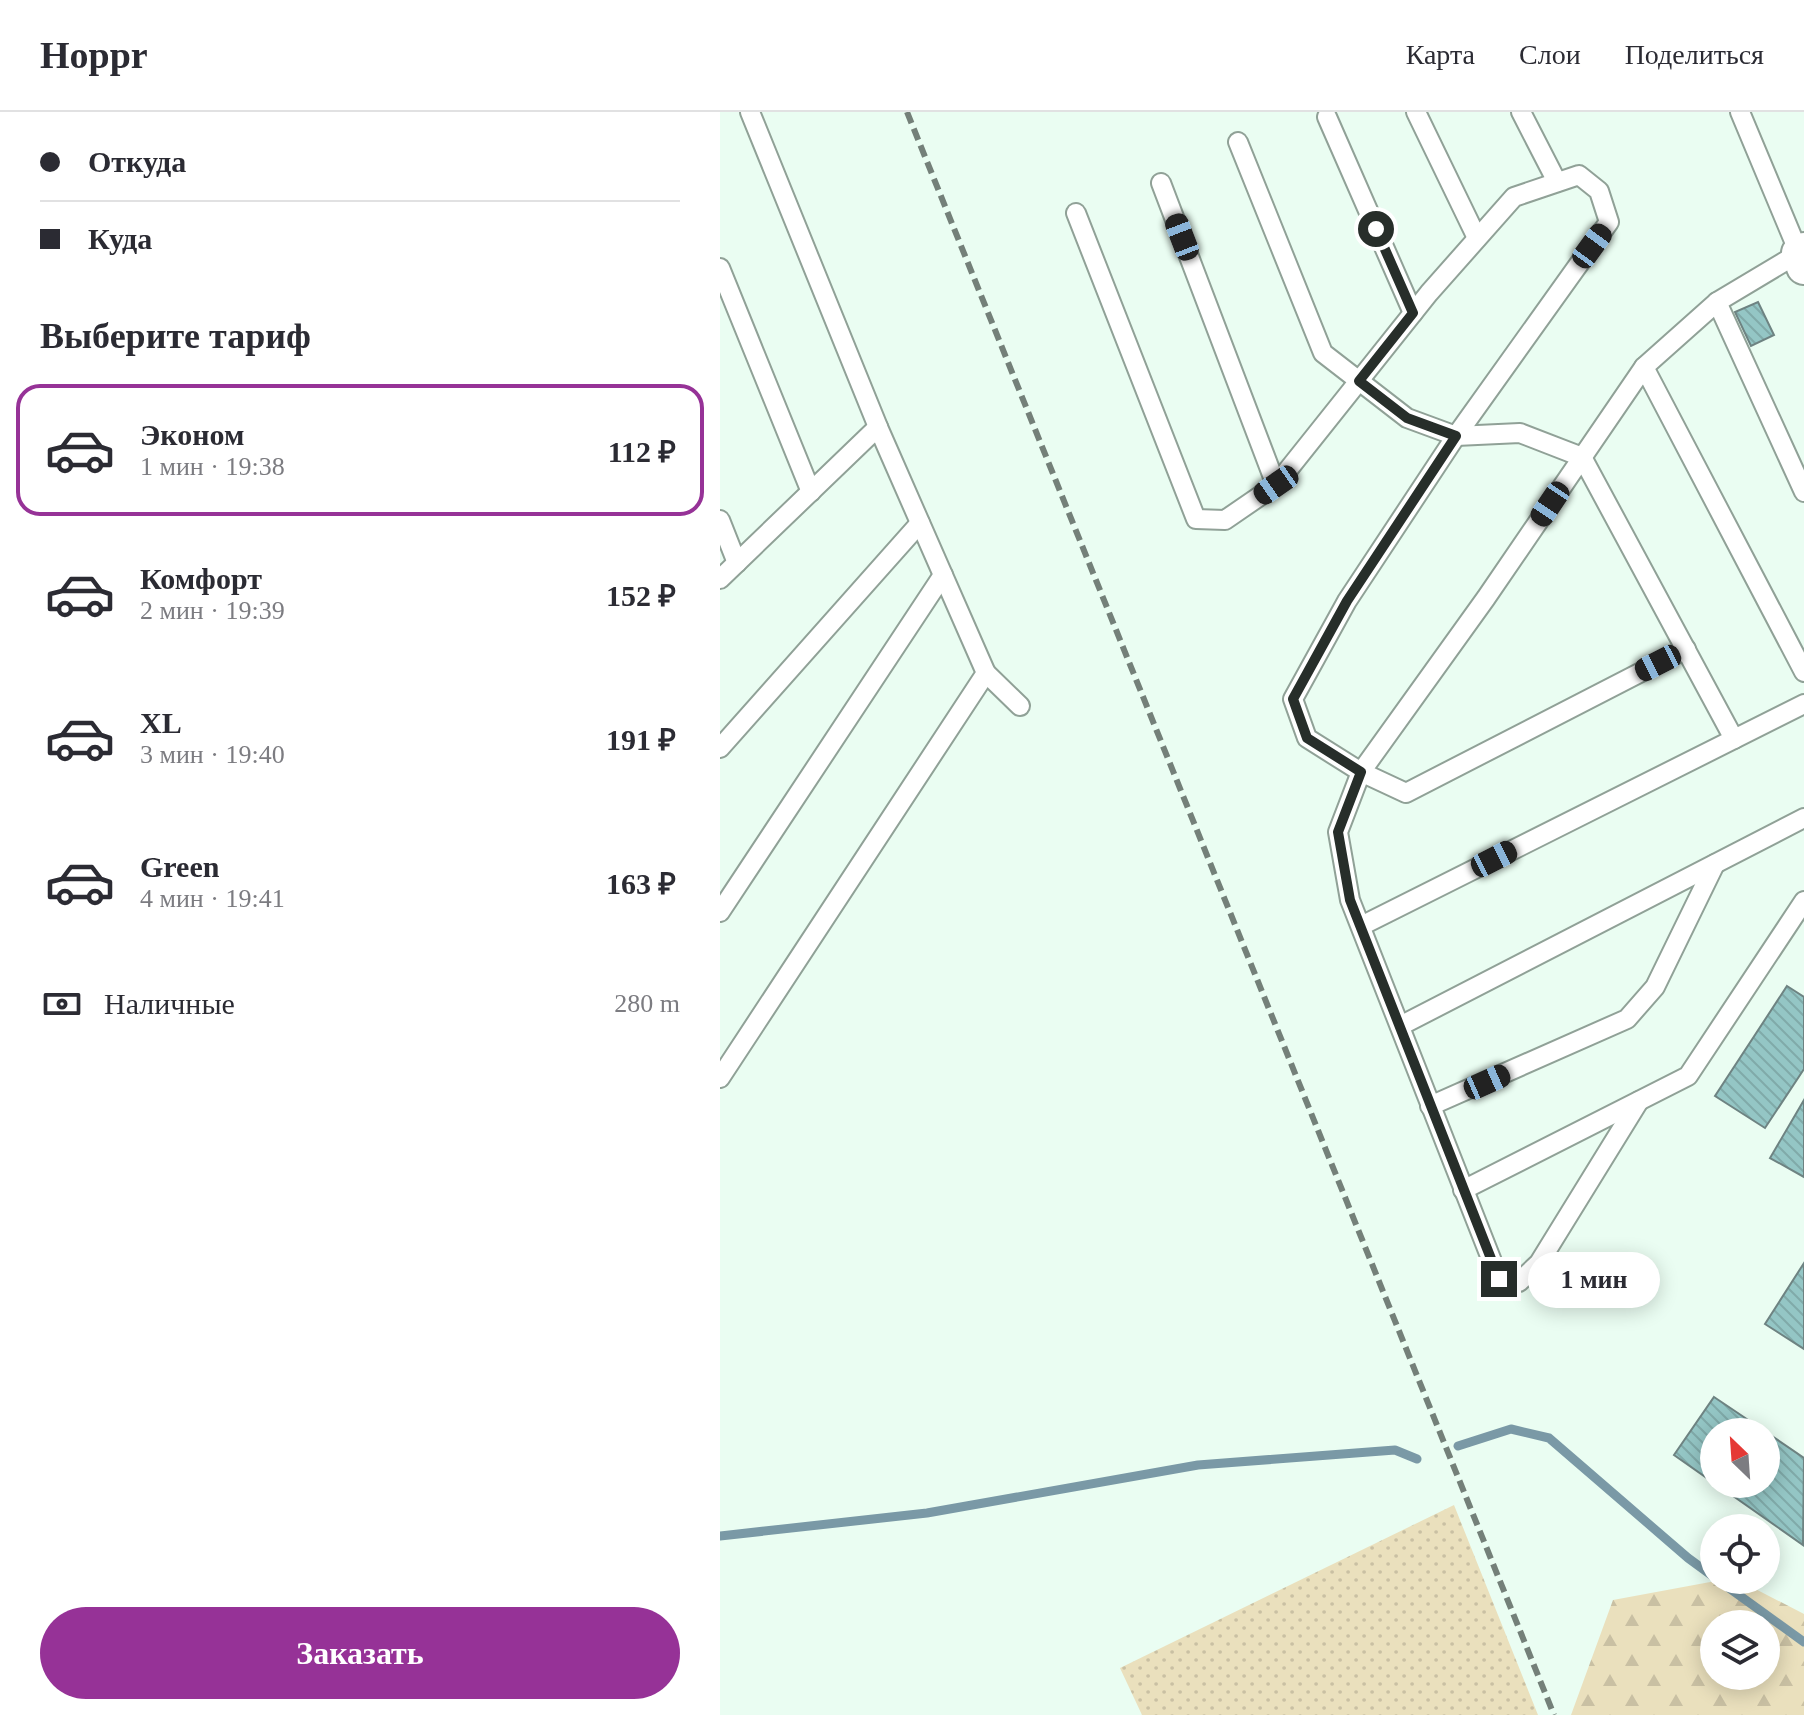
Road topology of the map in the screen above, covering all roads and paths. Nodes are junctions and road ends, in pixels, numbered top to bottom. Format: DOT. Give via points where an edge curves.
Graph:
graph roads {
  1 [pos="750,112"];
  2 [pos="1416,112"];
  3 [pos="1521,112"];
  4 [pos="1740,112"];
  5 [pos="1327,117"];
  6 [pos="1238,142"];
  7 [pos="1557,182"];
  8 [pos="1161,183"];
  9 [pos="1076,213"];
  10 [pos="1477,238"];
  11 [pos="1802,257"];
  12 [pos="720,268"];
  13 [pos="1717,302"];
  14 [pos="1413,313"];
  15 [pos="1644,367"];
  16 [pos="1359,381"];
  17 [pos="878,427"];
  18 [pos="1456,436"];
  19 [pos="1582,457"];
  20 [pos="1276,485"];
  21 [pos="811,492"];
  22 [pos="1804,492"];
  23 [pos="720,520"];
  24 [pos="920,523"];
  25 [pos="737,563"];
  26 [pos="943,575"];
  27 [pos="720,579"];
  28 [pos="1686,649"];
  29 [pos="1804,672"];
  30 [pos="986,673"];
  31 [pos="1804,704"];
  32 [pos="1020,706"];
  33 [pos="1734,739"];
  34 [pos="720,748"];
  35 [pos="1361,772"];
  36 [pos="1804,818"];
  37 [pos="1715,864"];
  38 [pos="1804,901"];
  39 [pos="720,912"];
  40 [pos="1361,926"];
  41 [pos="1400,1026"];
  42 [pos="720,1078"];
  43 [pos="1639,1101"];
  44 [pos="1430,1106"];
  45 [pos="1463,1190"];
  1 -- 17 [label="lane"];
  2 -- 10 [label="lane"];
  3 -- 7 [label="lane"];
  4 -- 11 [label="lane"];
  5 -- 14 [label="lane"];
  6 -- 16 [label="lane" via="1323,353"];
  7 -- 10 [label="lane" via="1514,197"];
  7 -- 18 [label="lane" via="1579,175 1599,191 1609,222"];
  8 -- 20 [label="lane"];
  9 -- 20 [label="lane" via="1196,519 1225,520"];
  10 -- 14 [label="lane"];
  11 -- 13 [label="lane"];
  12 -- 21 [label="lane"];
  13 -- 15 [label="lane"];
  13 -- 22 [label="lane"];
  14 -- 16 [label="lane"];
  15 -- 19 [label="lane"];
  15 -- 29 [label="lane"];
  16 -- 18 [label="lane" via="1407,418"];
  16 -- 20 [label="lane"];
  17 -- 21 [label="lane"];
  17 -- 24 [label="lane"];
  18 -- 19 [label="lane" via="1520,433"];
  18 -- 35 [label="lane" via="1347,601 1293,699 1307,738"];
  19 -- 28 [label="lane"];
  19 -- 35 [label="lane"];
  21 -- 25 [label="lane"];
  23 -- 25 [label="lane"];
  24 -- 26 [label="lane"];
  24 -- 34 [label="lane"];
  25 -- 27 [label="lane"];
  26 -- 30 [label="lane"];
  26 -- 39 [label="lane"];
  28 -- 33 [label="lane"];
  28 -- 35 [label="lane" via="1406,793"];
  30 -- 32 [label="lane"];
  30 -- 42 [label="lane"];
  31 -- 33 [label="lane"];
  33 -- 40 [label="lane"];
  35 -- 40 [label="lane" via="1338,832 1350,900"];
  36 -- 37 [label="lane"];
  37 -- 41 [label="lane"];
  37 -- 44 [label="lane" via="1655,987 1627,1019"];
  38 -- 43 [label="lane" via="1688,1076"];
  40 -- 41 [label="lane"];
  41 -- 44 [label="lane"];
  43 -- 45 [label="lane"];
  43 -- 45 [label="lane" via="1539,1263 1519,1282 1499,1279"];
  44 -- 45 [label="lane"];
}
